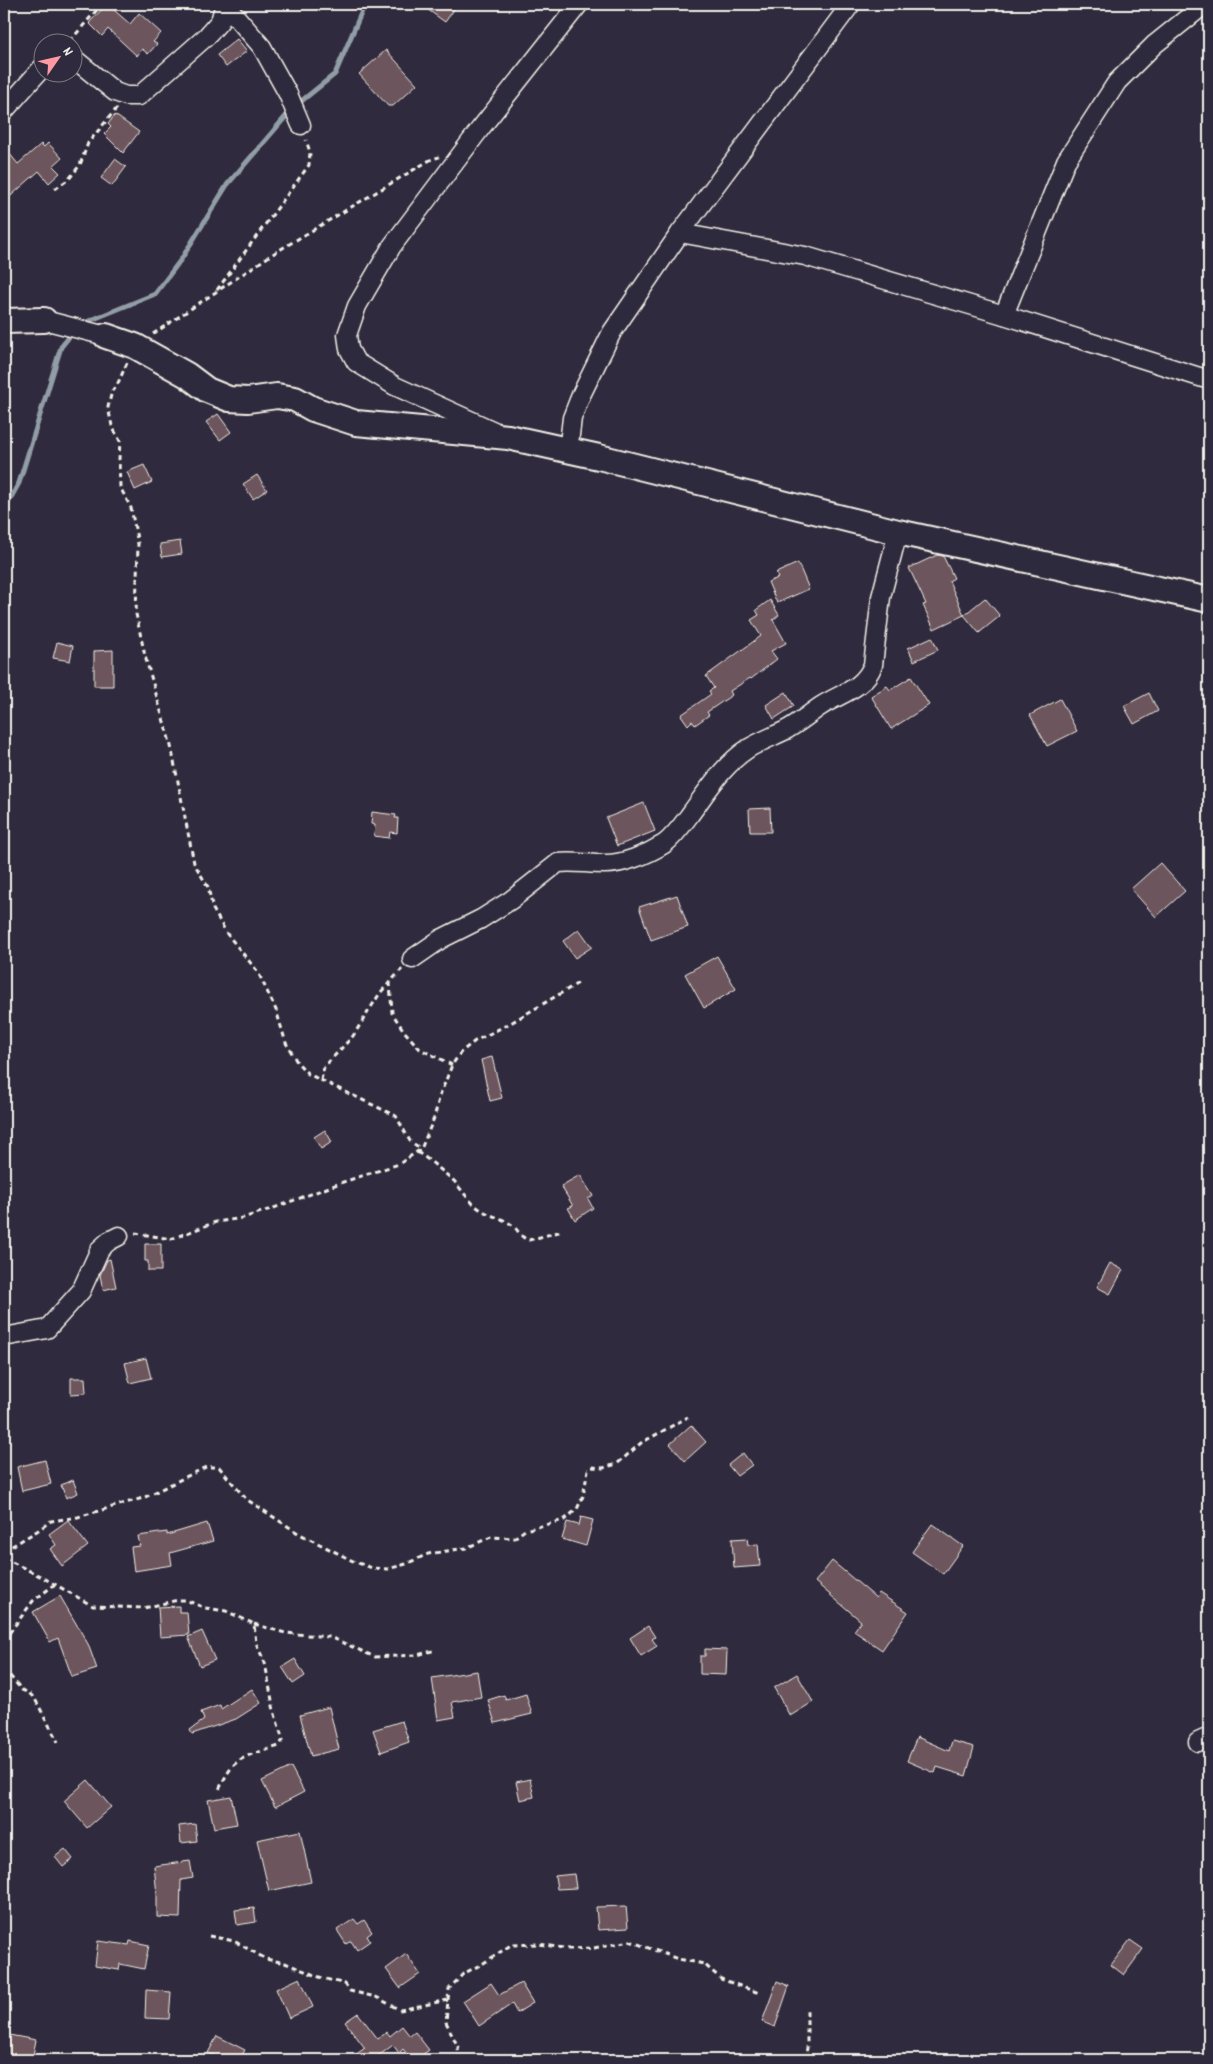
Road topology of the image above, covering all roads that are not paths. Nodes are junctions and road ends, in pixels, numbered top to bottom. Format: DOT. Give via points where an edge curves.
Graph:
graph roads {
  1 [pos="225,4"];
  2 [pos="579,4"];
  3 [pos="851,4"];
  4 [pos="1205,4"];
  5 [pos="82,65"];
  6 [pos="32,79"];
  7 [pos="4,111"];
  8 [pos="302,125"];
  9 [pos="680,233"];
  10 [pos="1004,315"];
  11 [pos="44,320"];
  12 [pos="4,321"];
  13 [pos="106,336"];
  14 [pos="1209,380"];
  15 [pos="508,437"];
  16 [pos="568,452"];
  17 [pos="898,532"];
  18 [pos="1209,600"];
  19 [pos="412,959"];
  20 [pos="120,1236"];
  21 [pos="4,1337"];
  1 -- 5 [label="street" via="220,21 206,36 139,96 115,92"];
  1 -- 8 [label="street" via="262,47"];
  2 -- 15 [label="street" via="392,246 357,306 347,335 349,349 356,362 395,386"];
  3 -- 9 [label="street"];
  4 -- 10 [label="street" via="1154,45 1117,82 1066,161"];
  6 -- 7 [label="street"];
  9 -- 10 [label="street" via="805,256"];
  9 -- 16 [label="street" via="612,332 572,418"];
  10 -- 14 [label="street"];
  11 -- 12 [label="street"];
  11 -- 13 [label="street"];
  13 -- 15 [label="street" via="135,346 207,390 229,399 277,396 295,399 356,423"];
  15 -- 16 [label="street"];
  16 -- 17 [label="street"];
  17 -- 18 [label="street"];
  17 -- 19 [label="street" via="881,597 873,666 862,683 732,761 678,831 664,844 616,863 558,863 511,900"];
  20 -- 21 [label="street" via="100,1249 81,1291 48,1329"];
}
